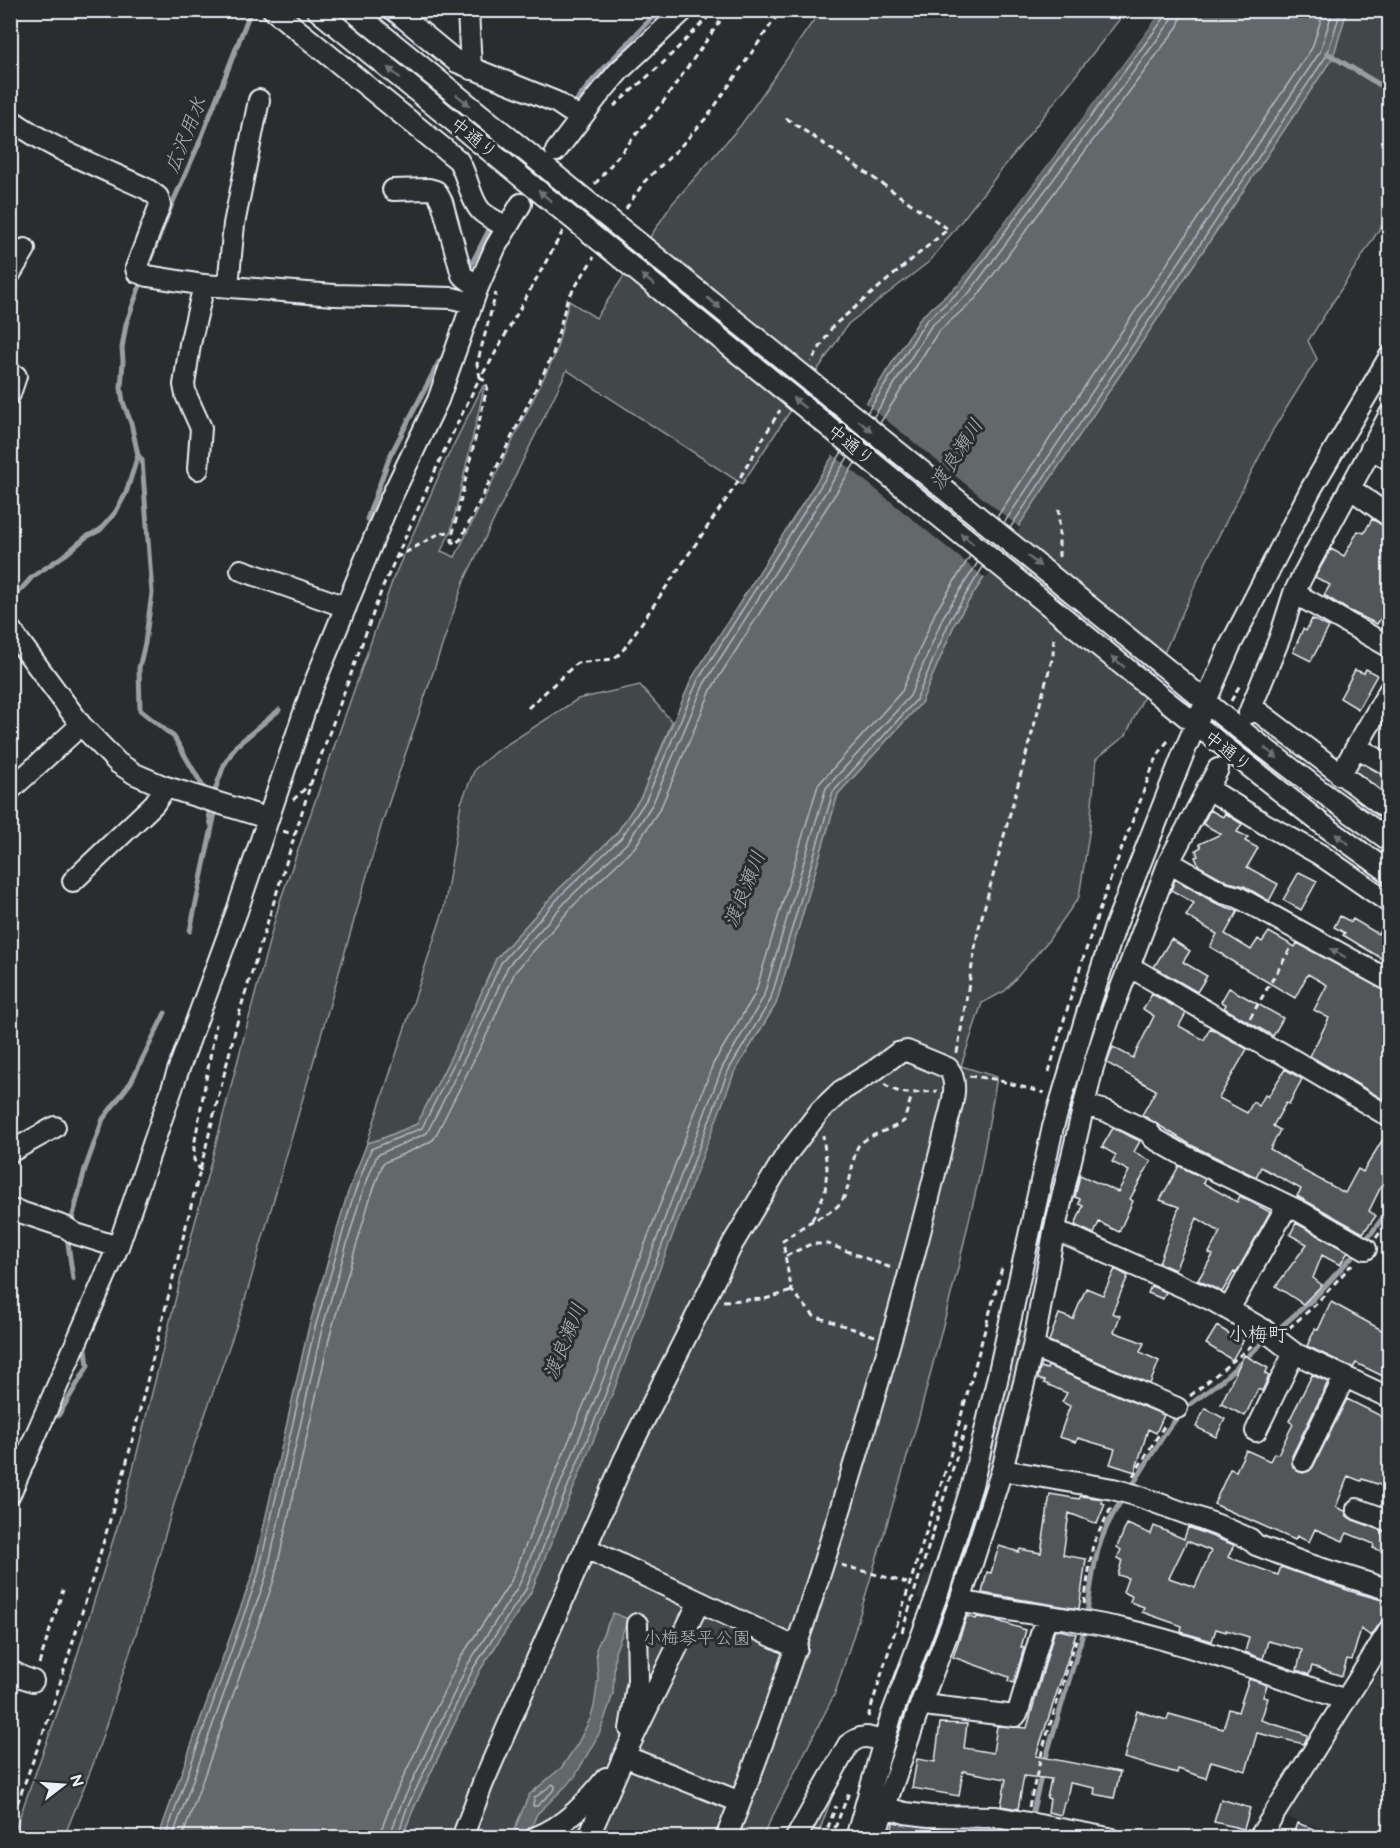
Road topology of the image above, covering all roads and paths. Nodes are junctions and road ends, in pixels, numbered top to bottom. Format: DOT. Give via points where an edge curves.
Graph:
graph roads {
  1 [pos="273,10"];
  2 [pos="317,10"];
  3 [pos="352,10"];
  4 [pos="394,10"];
  5 [pos="468,10"];
  6 [pos="684,10"];
  7 [pos="715,10"];
  8 [pos="728,10"];
  9 [pos="781,10"];
  10 [pos="471,69"];
  11 [pos="259,100"];
  12 [pos="610,111"];
  13 [pos="580,118"];
  14 [pos="786,118"];
  15 [pos="10,119"];
  16 [pos="556,151"];
  17 [pos="591,187"];
  18 [pos="393,190"];
  19 [pos="521,204"];
  20 [pos="624,212"];
  21 [pos="506,227"];
  22 [pos="564,230"];
  23 [pos="595,241"];
  24 [pos="25,249"];
  25 [pos="10,274"];
  26 [pos="204,285"];
  27 [pos="499,285"];
  28 [pos="228,286"];
  29 [pos="471,288"];
  30 [pos="1389,356"];
  31 [pos="809,364"];
  32 [pos="480,377"];
  33 [pos="786,402"];
  34 [pos="1389,414"];
  35 [pos="1371,448"];
  36 [pos="1389,460"];
  37 [pos="198,469"];
  38 [pos="1350,488"];
  39 [pos="1059,509"];
  40 [pos="1389,517"];
  41 [pos="453,532"];
  42 [pos="395,558"];
  43 [pos="1059,566"];
  44 [pos="241,570"];
  45 [pos="1294,593"];
  46 [pos="346,607"];
  47 [pos="365,614"];
  48 [pos="372,617"];
  49 [pos="10,628"];
  50 [pos="1054,634"];
  51 [pos="1389,647"];
  52 [pos="1237,689"];
  53 [pos="1389,689"];
  54 [pos="1206,702"];
  55 [pos="1231,702"];
  56 [pos="528,708"];
  57 [pos="81,725"];
  58 [pos="1196,726"];
  59 [pos="1356,747"];
  60 [pos="1389,766"];
  61 [pos="1218,769"];
  62 [pos="1340,775"];
  63 [pos="163,786"];
  64 [pos="1207,788"];
  65 [pos="10,790"];
  66 [pos="1389,812"];
  67 [pos="267,818"];
  68 [pos="288,833"];
  69 [pos="295,835"];
  70 [pos="1389,841"];
  71 [pos="1169,862"];
  72 [pos="1389,873"];
  73 [pos="73,881"];
  74 [pos="1389,903"];
  75 [pos="1301,932"];
  76 [pos="1128,970"];
  77 [pos="1389,981"];
  78 [pos="216,1022"];
  79 [pos="1241,1032"];
  80 [pos="875,1070"];
  81 [pos="953,1074"];
  82 [pos="1041,1092"];
  83 [pos="912,1095"];
  84 [pos="953,1096"];
  85 [pos="1084,1104"];
  86 [pos="1389,1117"];
  87 [pos="810,1124"];
  88 [pos="55,1127"];
  89 [pos="10,1152"];
  90 [pos="201,1171"];
  91 [pos="1287,1206"];
  92 [pos="17,1211"];
  93 [pos="1389,1219"];
  94 [pos="811,1222"];
  95 [pos="1054,1232"];
  96 [pos="1362,1246"];
  97 [pos="118,1247"];
  98 [pos="786,1256"];
  99 [pos="910,1274"];
  100 [pos="792,1291"];
  101 [pos="704,1300"];
  102 [pos="1229,1309"];
  103 [pos="1285,1331"];
  104 [pos="891,1341"];
  105 [pos="1258,1341"];
  106 [pos="1033,1347"];
  107 [pos="1294,1353"];
  108 [pos="1345,1376"];
  109 [pos="1389,1398"];
  110 [pos="1177,1408"];
  111 [pos="1256,1431"];
  112 [pos="1303,1461"];
  113 [pos="1002,1470"];
  114 [pos="1129,1482"];
  115 [pos="10,1494"];
  116 [pos="1114,1503"];
  117 [pos="1357,1509"];
  118 [pos="1389,1521"];
  119 [pos="586,1548"];
  120 [pos="825,1561"];
  121 [pos="907,1583"];
  122 [pos="63,1590"];
  123 [pos="1389,1590"];
  124 [pos="960,1601"];
  125 [pos="699,1602"];
  126 [pos="1084,1605"];
  127 [pos="1046,1617"];
  128 [pos="637,1624"];
  129 [pos="1080,1627"];
  130 [pos="1389,1629"];
  131 [pos="797,1648"];
  132 [pos="10,1670"];
  133 [pos="43,1684"];
  134 [pos="57,1691"];
  135 [pos="921,1702"];
  136 [pos="1344,1702"];
  137 [pos="883,1742"];
  138 [pos="624,1756"];
  139 [pos="851,1787"];
  140 [pos="740,1802"];
  141 [pos="884,1806"];
  142 [pos="1027,1817"];
  143 [pos="10,1823"];
  144 [pos="1263,1836"];
  145 [pos="536,1837"];
  146 [pos="462,1838"];
  147 [pos="588,1838"];
  148 [pos="726,1838"];
  149 [pos="795,1838"];
  150 [pos="831,1838"];
  151 [pos="856,1838"];
  152 [pos="874,1838"];
  153 [pos="1109,1838"];
  1 -- 21 [label="street" via="458,160 481,211"];
  23 -- 2 [label="street, 中通り, one-way"];
  3 -- 54 [label="street, 中通り, one-way, bridge"];
  4 -- 10 [label="street"];
  5 -- 10 [label="street"];
  6 -- 13 [label="street" via="619,71"];
  7 -- 12 [label="path"];
  8 -- 17 [label="path" via="663,102"];
  9 -- 20 [label="path" via="708,116 644,182"];
  10 -- 13 [label="street" via="556,102"];
  11 -- 28 [label="street" via="234,224"];
  13 -- 16 [label="street"];
  14 -- 31 [label="path" via="948,229 833,326"];
  15 -- 26 [label="street" via="51,144 158,197 160,205 137,272"];
  18 -- 29 [label="street" via="436,191"];
  19 -- 21 [label="street"];
  21 -- 29 [label="street"];
  22 -- 32 [label="path"];
  23 -- 41 [label="path" via="567,300 553,354 461,539 455,544"];
  58 -- 23 [label="street, 中通り, one-way, bridge"];
  24 -- 25 [label="street"];
  26 -- 28 [label="street"];
  26 -- 37 [label="street" via="184,385 201,428"];
  27 -- 32 [label="path" via="477,364"];
  28 -- 29 [label="street" via="334,295 452,298"];
  29 -- 46 [label="street" via="458,346 438,400 389,502"];
  30 -- 54 [label="street" via="1278,551"];
  32 -- 41 [label="path" via="487,388"];
  32 -- 42 [label="path"];
  33 -- 56 [label="path" via="732,491 621,653 613,658 577,663"];
  34 -- 35 [label="street"];
  35 -- 36 [label="street"];
  35 -- 38 [label="street"];
  38 -- 40 [label="street"];
  38 -- 45 [label="street"];
  39 -- 43 [label="path"];
  41 -- 42 [label="path" via="440,533"];
  42 -- 48 [label="path"];
  44 -- 46 [label="street"];
  45 -- 51 [label="street"];
  45 -- 62 [label="street" via="1250,710"];
  46 -- 67 [label="street" via="312,688"];
  47 -- 48 [label="path"];
  48 -- 69 [label="path"];
  49 -- 57 [label="street"];
  50 -- 81 [label="path" via="1053,656 978,931"];
  52 -- 55 [label="path"];
  53 -- 59 [label="street"];
  54 -- 58 [label="street"];
  54 -- 70 [label="street, 中通り, one-way"];
  57 -- 63 [label="street" via="118,763"];
  57 -- 65 [label="street"];
  72 -- 58 [label="street, 中通り, one-way"];
  58 -- 137 [label="street" via="1119,917 1066,1080 972,1485 930,1616"];
  59 -- 60 [label="street"];
  59 -- 62 [label="street"];
  61 -- 64 [label="street"];
  62 -- 66 [label="street"];
  63 -- 67 [label="street"];
  63 -- 73 [label="street" via="154,804"];
  64 -- 71 [label="street"];
  64 -- 74 [label="street" via="1331,862"];
  67 -- 97 [label="street"];
  68 -- 69 [label="path"];
  69 -- 90 [label="path" via="241,1007"];
  71 -- 75 [label="street"];
  71 -- 76 [label="street"];
  77 -- 75 [label="street, one-way"];
  75 -- 79 [label="path"];
  76 -- 79 [label="street" via="1139,972"];
  76 -- 85 [label="street"];
  78 -- 90 [label="path" via="194,1146 194,1160"];
  79 -- 86 [label="street"];
  80 -- 81 [label="street" via="907,1051 948,1068"];
  80 -- 83 [label="path" via="886,1086"];
  80 -- 87 [label="street" via="841,1091"];
  81 -- 82 [label="path" via="994,1079"];
  81 -- 84 [label="street"];
  83 -- 84 [label="path" via="944,1091"];
  83 -- 94 [label="path" via="904,1121 876,1134 856,1151 842,1202"];
  84 -- 99 [label="street"];
  85 -- 91 [label="street" via="1149,1132 1185,1156"];
  85 -- 95 [label="street"];
  87 -- 94 [label="path" via="823,1135 827,1168 825,1192"];
  87 -- 101 [label="street" via="786,1155 739,1233"];
  88 -- 89 [label="street"];
  90 -- 134 [label="path" via="126,1465"];
  91 -- 96 [label="street"];
  91 -- 102 [label="street"];
  92 -- 97 [label="street"];
  93 -- 96 [label="path"];
  94 -- 98 [label="path" via="783,1241"];
  95 -- 102 [label="street"];
  95 -- 106 [label="street"];
  96 -- 103 [label="path" via="1316,1305"];
  97 -- 115 [label="street"];
  98 -- 99 [label="path" via="812,1244 828,1244"];
  98 -- 100 [label="path"];
  99 -- 104 [label="street"];
  100 -- 101 [label="path" via="765,1299"];
  100 -- 104 [label="path" via="814,1316"];
  101 -- 119 [label="street" via="624,1460"];
  102 -- 107 [label="street"];
  104 -- 120 [label="street"];
  105 -- 110 [label="path"];
  106 -- 110 [label="street"];
  106 -- 113 [label="street"];
  107 -- 108 [label="street"];
  107 -- 111 [label="street"];
  108 -- 109 [label="street"];
  108 -- 112 [label="street"];
  110 -- 114 [label="path"];
  113 -- 123 [label="street" via="1135,1495 1230,1530 1256,1545"];
  113 -- 124 [label="street"];
  116 -- 126 [label="path" via="1093,1544"];
  117 -- 118 [label="street"];
  119 -- 125 [label="street"];
  119 -- 146 [label="street"];
  120 -- 121 [label="path"];
  120 -- 131 [label="street"];
  122 -- 133 [label="path"];
  124 -- 127 [label="street"];
  124 -- 135 [label="street"];
  125 -- 131 [label="street"];
  125 -- 138 [label="street"];
  127 -- 135 [label="street" via="1015,1716"];
  127 -- 136 [label="street" via="1082,1620 1157,1638"];
  128 -- 138 [label="street" via="638,1680"];
  129 -- 142 [label="path" via="1043,1748"];
  130 -- 136 [label="street"];
  131 -- 140 [label="street"];
  132 -- 133 [label="street"];
  133 -- 134 [label="path"];
  134 -- 143 [label="path"];
  135 -- 141 [label="street"];
  136 -- 144 [label="street"];
  137 -- 149 [label="street" via="866,1736 848,1746"];
  137 -- 151 [label="street"];
  138 -- 140 [label="street"];
  138 -- 145 [label="street" via="590,1799"];
  138 -- 147 [label="street"];
  139 -- 150 [label="path"];
  140 -- 148 [label="street"];
  141 -- 152 [label="street"];
  141 -- 153 [label="street" via="929,1816 996,1817"];
}
